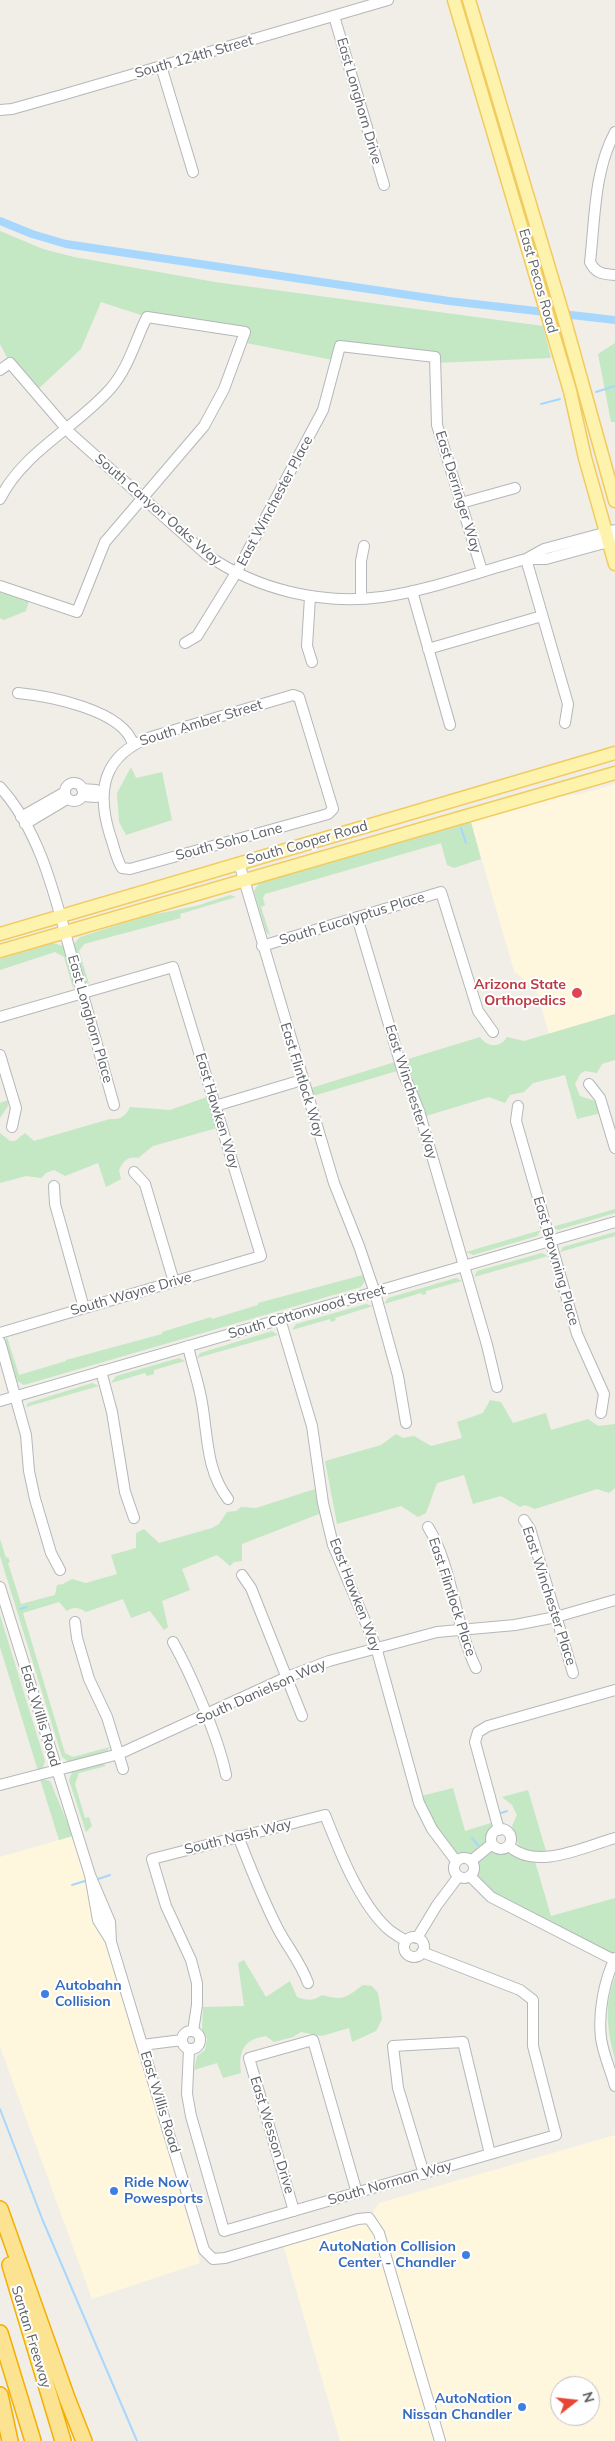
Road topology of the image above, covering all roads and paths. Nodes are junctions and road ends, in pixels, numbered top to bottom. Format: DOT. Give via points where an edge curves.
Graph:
graph roads {
  1 [pos="388,0"];
  2 [pos="454,0"];
  3 [pos="469,0"];
  4 [pos="334,16"];
  5 [pos="161,66"];
  6 [pos="0,110"];
  7 [pos="615,132"];
  8 [pos="193,172"];
  9 [pos="384,186"];
  10 [pos="615,275"];
  11 [pos="340,346"];
  12 [pos="0,370"];
  13 [pos="67,429"];
  14 [pos="515,488"];
  15 [pos="0,498"];
  16 [pos="143,499"];
  17 [pos="615,501"];
  18 [pos="461,503"];
  19 [pos="611,536"];
  20 [pos="364,546"];
  21 [pos="526,558"];
  22 [pos="615,564"];
  23 [pos="482,571"];
  24 [pos="236,573"];
  25 [pos="0,586"];
  26 [pos="412,591"];
  27 [pos="310,597"];
  28 [pos="361,599"];
  29 [pos="542,616"];
  30 [pos="185,644"];
  31 [pos="428,649"];
  32 [pos="312,662"];
  33 [pos="18,693"];
  34 [pos="565,724"];
  35 [pos="450,725"];
  36 [pos="133,744"];
  37 [pos="615,753"];
  38 [pos="615,773"];
  39 [pos="0,787"];
  40 [pos="82,792"];
  41 [pos="104,794"];
  42 [pos="66,795"];
  43 [pos="333,809"];
  44 [pos="23,820"];
  45 [pos="239,863"];
  46 [pos="122,868"];
  47 [pos="244,880"];
  48 [pos="60,916"];
  49 [pos="357,917"];
  50 [pos="65,932"];
  51 [pos="0,934"];
  52 [pos="262,946"];
  53 [pos="0,952"];
  54 [pos="82,993"];
  55 [pos="0,1017"];
  56 [pos="493,1032"];
  57 [pos="0,1055"];
  58 [pos="302,1080"];
  59 [pos="589,1084"];
  60 [pos="114,1105"];
  61 [pos="216,1106"];
  62 [pos="518,1106"];
  63 [pos="12,1127"];
  64 [pos="615,1148"];
  65 [pos="134,1172"];
  66 [pos="54,1186"];
  67 [pos="615,1222"];
  68 [pos="550,1241"];
  69 [pos="261,1256"];
  70 [pos="464,1267"];
  71 [pos="174,1282"];
  72 [pos="374,1292"];
  73 [pos="84,1308"];
  74 [pos="280,1319"];
  75 [pos="0,1333"];
  76 [pos="0,1342"];
  77 [pos="188,1346"];
  78 [pos="101,1371"];
  79 [pos="497,1387"];
  80 [pos="16,1396"];
  81 [pos="0,1401"];
  82 [pos="602,1413"];
  83 [pos="406,1423"];
  84 [pos="228,1499"];
  85 [pos="134,1518"];
  86 [pos="524,1520"];
  87 [pos="428,1527"];
  88 [pos="60,1570"];
  89 [pos="242,1575"];
  90 [pos="0,1586"];
  91 [pos="615,1600"];
  92 [pos="556,1617"];
  93 [pos="75,1622"];
  94 [pos="462,1628"];
  95 [pos="173,1642"];
  96 [pos="376,1647"];
  97 [pos="476,1668"];
  98 [pos="573,1673"];
  99 [pos="288,1677"];
  100 [pos="615,1690"];
  101 [pos="206,1715"];
  102 [pos="302,1716"];
  103 [pos="119,1754"];
  104 [pos="123,1769"];
  105 [pos="57,1771"];
  106 [pos="226,1775"];
  107 [pos="0,1786"];
  108 [pos="499,1830"];
  109 [pos="238,1836"];
  110 [pos="615,1838"];
  111 [pos="492,1844"];
  112 [pos="509,1846"];
  113 [pos="456,1861"];
  114 [pos="471,1861"];
  115 [pos="470,1876"];
  116 [pos="458,1877"];
  117 [pos="417,1938"];
  118 [pos="406,1941"];
  119 [pos="422,1952"];
  120 [pos="614,1959"];
  121 [pos="308,1983"];
  122 [pos="193,2031"];
  123 [pos="182,2040"];
  124 [pos="142,2045"];
  125 [pos="189,2049"];
  126 [pos="615,2086"];
  127 [pos="490,2154"];
  128 [pos="424,2174"];
  129 [pos="357,2193"];
  130 [pos="0,2209"];
  131 [pos="294,2211"];
  132 [pos="0,2234"];
  133 [pos="0,2333"];
  134 [pos="0,2395"];
  135 [pos="10,2441"];
  136 [pos="33,2441"];
  137 [pos="63,2441"];
  138 [pos="84,2441"];
  139 [pos="440,2441"];
  1 -- 4 [label="street, South 124th Street"];
  2 -- 19 [label="main road, East Pecos Road"];
  3 -- 17 [label="main road, East Pecos Road"];
  4 -- 5 [label="street, South 124th Street"];
  4 -- 9 [label="street, East Longhorn Drive"];
  5 -- 6 [label="street, South 124th Street"];
  5 -- 8 [label="street"];
  7 -- 10 [label="street" via="601,169 590,262 594,270"];
  11 -- 18 [label="street, East Derringer Way" via="435,358 437,425"];
  11 -- 24 [label="street, East Winchester Place" via="323,410"];
  12 -- 13 [label="street, South Canyon Oaks Way" via="10,363"];
  13 -- 15 [label="street" via="25,464"];
  13 -- 16 [label="street, South Canyon Oaks Way"];
  13 -- 16 [label="street" via="110,389 127,368 147,317 245,332 224,389 204,426"];
  14 -- 18 [label="street"];
  16 -- 24 [label="street, South Canyon Oaks Way" via="208,555"];
  16 -- 25 [label="street" via="104,542 77,612"];
  18 -- 23 [label="street, East Derringer Way"];
  19 -- 21 [label="street, South Canyon Oaks Way" via="544,548"];
  19 -- 22 [label="main road, East Pecos Road"];
  20 -- 28 [label="street"];
  21 -- 23 [label="street, South Canyon Oaks Way"];
  21 -- 29 [label="street"];
  23 -- 26 [label="street, South Canyon Oaks Way"];
  24 -- 27 [label="street, South Canyon Oaks Way"];
  24 -- 30 [label="street, East Winchester Place" via="197,636"];
  26 -- 28 [label="street, South Canyon Oaks Way"];
  26 -- 31 [label="street"];
  27 -- 28 [label="street, South Canyon Oaks Way"];
  27 -- 32 [label="street" via="307,646"];
  29 -- 31 [label="street"];
  29 -- 34 [label="street" via="568,704"];
  31 -- 35 [label="street"];
  33 -- 36 [label="street" via="74,704 108,718 130,735"];
  36 -- 41 [label="street, South Amber Street" via="115,760 106,779"];
  36 -- 43 [label="street, South Amber Street" via="298,696"];
  37 -- 45 [label="main road, South Cooper Road"];
  38 -- 47 [label="main road, South Cooper Road"];
  39 -- 44 [label="street"];
  40 -- 41 [label="street" via="96,797"];
  40 -- 42 [label="street" via="77,801"];
  40 -- 42 [label="street" via="77,784 70,784"];
  41 -- 46 [label="street, South Amber Street" via="108,829"];
  42 -- 44 [label="street"];
  43 -- 46 [label="street, South Soho Lane" via="328,814 275,830 130,869"];
  44 -- 48 [label="street" via="49,877"];
  45 -- 47 [label="street, East Flintlock Way"];
  45 -- 48 [label="main road, South Cooper Road"];
  47 -- 50 [label="main road, South Cooper Road"];
  47 -- 52 [label="street, East Flintlock Way"];
  48 -- 50 [label="street"];
  48 -- 51 [label="main road, South Cooper Road"];
  49 -- 52 [label="street, South Eucalyptus Place"];
  49 -- 56 [label="street, South Eucalyptus Place" via="441,892 478,1011"];
  49 -- 70 [label="street, East Winchester Way" via="403,1072 419,1111"];
  50 -- 53 [label="main road, South Cooper Road"];
  50 -- 54 [label="street, East Longhorn Place"];
  52 -- 58 [label="street, East Flintlock Way"];
  54 -- 55 [label="street"];
  54 -- 60 [label="street, East Longhorn Place"];
  54 -- 61 [label="street, East Hawken Way" via="173,967"];
  57 -- 63 [label="street" via="16,1108"];
  58 -- 61 [label="street"];
  58 -- 72 [label="street, East Flintlock Way" via="334,1183 360,1246"];
  59 -- 64 [label="street" via="600,1098"];
  61 -- 69 [label="street, East Hawken Way"];
  62 -- 68 [label="street, East Browning Place" via="516,1121"];
  65 -- 71 [label="street" via="145,1184"];
  66 -- 73 [label="street" via="54,1204"];
  67 -- 68 [label="street, South Cottonwood Street"];
  68 -- 70 [label="street, South Cottonwood Street"];
  68 -- 82 [label="street, East Browning Place" via="577,1334 604,1394"];
  69 -- 71 [label="street, South Wayne Drive"];
  70 -- 72 [label="street, South Cottonwood Street"];
  70 -- 79 [label="street"];
  71 -- 73 [label="street, South Wayne Drive"];
  72 -- 74 [label="street, South Cottonwood Street"];
  72 -- 83 [label="street" via="398,1376"];
  73 -- 75 [label="street, South Wayne Drive"];
  74 -- 77 [label="street, South Cottonwood Street"];
  74 -- 96 [label="street, East Hawken Way" via="312,1426 323,1503 334,1545"];
  76 -- 80 [label="street"];
  77 -- 78 [label="street, South Cottonwood Street"];
  77 -- 84 [label="street" via="202,1402 208,1453 217,1484"];
  78 -- 80 [label="street, South Cottonwood Street"];
  78 -- 85 [label="street" via="112,1412 125,1492"];
  80 -- 81 [label="street, South Cottonwood Street"];
  80 -- 88 [label="street" via="26,1435 35,1499 51,1553"];
  86 -- 92 [label="street, East Winchester Place" via="530,1529"];
  87 -- 94 [label="street, East Flintlock Place" via="436,1540"];
  89 -- 99 [label="street"];
  90 -- 105 [label="street, East Willis Road"];
  91 -- 92 [label="street, South Danielson Way"];
  92 -- 94 [label="street, South Danielson Way" via="515,1625"];
  92 -- 98 [label="street, East Winchester Place"];
  93 -- 103 [label="street" via="89,1679 107,1716"];
  94 -- 96 [label="street, South Danielson Way"];
  94 -- 97 [label="street, East Flintlock Place"];
  95 -- 101 [label="street"];
  96 -- 99 [label="street, South Danielson Way"];
  96 -- 113 [label="street, East Hawken Way" via="419,1803 432,1829"];
  99 -- 101 [label="street, South Danielson Way"];
  99 -- 102 [label="street"];
  100 -- 108 [label="street" via="488,1726 478,1732 475,1742"];
  101 -- 103 [label="street, South Danielson Way"];
  101 -- 106 [label="street"];
  103 -- 104 [label="street"];
  103 -- 105 [label="street, South Danielson Way"];
  105 -- 107 [label="street, South Danielson Way"];
  105 -- 124 [label="street, East Willis Road" via="90,1874 110,1922 111,1942"];
  108 -- 111 [label="street" via="492,1835"];
  108 -- 112 [label="street" via="509,1833"];
  109 -- 118 [label="street, South Nash Way" via="325,1815 344,1862 364,1897 386,1927"];
  109 -- 121 [label="street" via="261,1896 301,1964"];
  109 -- 122 [label="street, South Nash Way" via="152,1859 166,1906 191,1960 197,1983"];
  110 -- 112 [label="street" via="543,1859 526,1856"];
  111 -- 112 [label="street" via="500,1849"];
  111 -- 114 [label="street"];
  113 -- 114 [label="street" via="465,1858"];
  113 -- 116 [label="street" via="454,1869"];
  114 -- 115 [label="street" via="474,1867"];
  115 -- 116 [label="street"];
  115 -- 120 [label="street" via="491,1897"];
  116 -- 117 [label="street"];
  117 -- 118 [label="street"];
  117 -- 119 [label="street" via="422,1942"];
  118 -- 119 [label="street" via="404,1947 408,1956 415,1957"];
  119 -- 127 [label="street, South Norman Way" via="520,1990 534,2000 533,2046 556,2135"];
  120 -- 126 [label="street" via="604,1998 601,2039"];
  122 -- 123 [label="street" via="185,2033"];
  122 -- 125 [label="street" via="200,2036 200,2042 197,2047"];
  123 -- 124 [label="street"];
  123 -- 125 [label="street"];
  124 -- 139 [label="street, East Willis Road" via="204,2250 213,2259 369,2218 379,2233"];
  125 -- 131 [label="street, South Norman Way" via="187,2094 190,2116 224,2231"];
  127 -- 128 [label="street, South Norman Way"];
  127 -- 128 [label="street" via="463,2042 393,2046 398,2088"];
  128 -- 129 [label="street, South Norman Way"];
  129 -- 131 [label="street, South Norman Way"];
  129 -- 131 [label="street, East Wesson Drive" via="313,2040 249,2058"];
  130 -- 138 [label="highway"];
  132 -- 137 [label="highway, Santan Freeway"];
  133 -- 136 [label="highway, Santan Freeway"];
  134 -- 135 [label="highway"];
}
